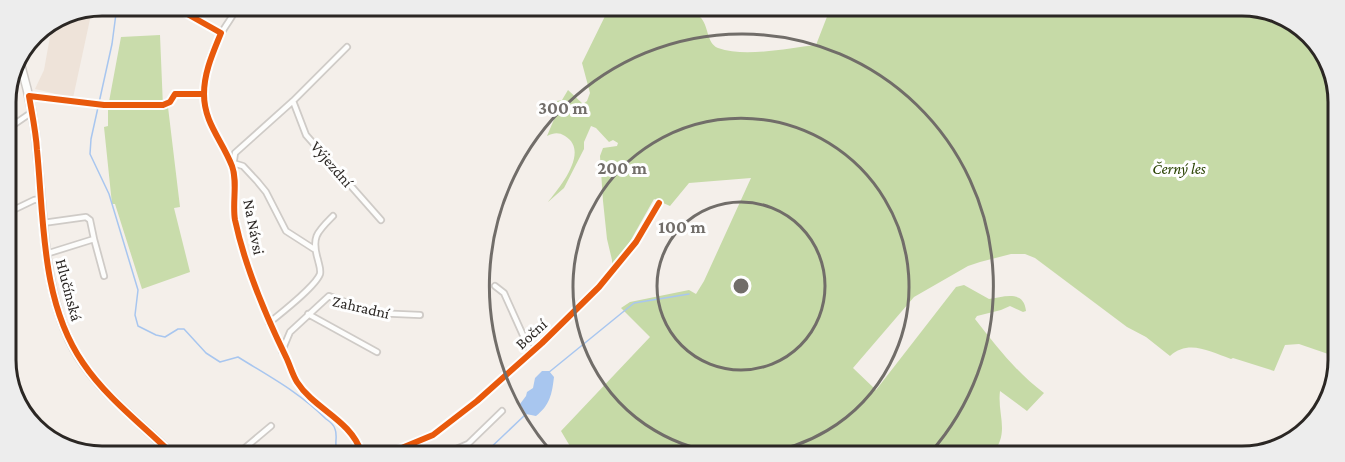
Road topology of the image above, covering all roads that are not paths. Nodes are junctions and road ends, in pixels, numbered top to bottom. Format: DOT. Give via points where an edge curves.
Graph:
graph roads {
  1 [pos="191,16"];
  2 [pos="233,16"];
  3 [pos="221,33"];
  4 [pos="347,47"];
  5 [pos="22,71"];
  6 [pos="293,101"];
  7 [pos="32,112"];
  8 [pos="17,122"];
  9 [pos="233,165"];
  10 [pos="41,199"];
  11 [pos="659,203"];
  12 [pos="17,208"];
  13 [pos="333,216"];
  14 [pos="381,220"];
  15 [pos="43,223"];
  16 [pos="94,239"];
  17 [pos="314,249"];
  18 [pos="46,254"];
  19 [pos="104,276"];
  20 [pos="495,286"];
  21 [pos="510,288"];
  22 [pos="504,293"];
  23 [pos="308,314"];
  24 [pos="420,315"];
  25 [pos="269,323"];
  26 [pos="282,351"];
  27 [pos="377,352"];
  28 [pos="531,353"];
  29 [pos="501,411"];
  30 [pos="271,426"];
  31 [pos="163,446"];
  32 [pos="247,446"];
  33 [pos="359,446"];
  34 [pos="407,446"];
  35 [pos="464,446"];
  1 -- 3 [label="street"];
  2 -- 3 [label="street, Na Návsi"];
  3 -- 9 [label="street, Na Návsi" via="207,73 205,106 208,122"];
  4 -- 6 [label="street"];
  5 -- 7 [label="street, Hlučínská"];
  6 -- 9 [label="street" via="235,153"];
  6 -- 14 [label="street, Výjezdní" via="306,135"];
  7 -- 8 [label="street"];
  7 -- 10 [label="street, Hlučínská"];
  9 -- 17 [label="street" via="243,166 266,192 286,231"];
  9 -- 25 [label="street, Na Návsi" via="235,218 243,253"];
  10 -- 12 [label="street"];
  10 -- 15 [label="street, Hlučínská"];
  11 -- 28 [label="street, Boční" via="636,242 598,287"];
  13 -- 17 [label="street" via="316,234"];
  15 -- 16 [label="street" via="88,218"];
  15 -- 18 [label="street, Hlučínská"];
  16 -- 18 [label="street"];
  16 -- 19 [label="street"];
  17 -- 25 [label="street" via="321,270 319,277"];
  18 -- 31 [label="street, Hlučínská" via="60,312 77,354 104,389"];
  20 -- 22 [label="street, Boční"];
  21 -- 22 [label="street"];
  22 -- 28 [label="street, Boční"];
  23 -- 24 [label="street, Zahradní" via="330,296 375,313"];
  23 -- 26 [label="street, Zahradní" via="290,332"];
  23 -- 27 [label="street, Zahradní"];
  25 -- 26 [label="street, Na Návsi"];
  26 -- 33 [label="street, Na Návsi" via="305,394 351,433"];
  28 -- 34 [label="street, Boční" via="433,435"];
  29 -- 35 [label="street"];
  30 -- 32 [label="street"];
}
